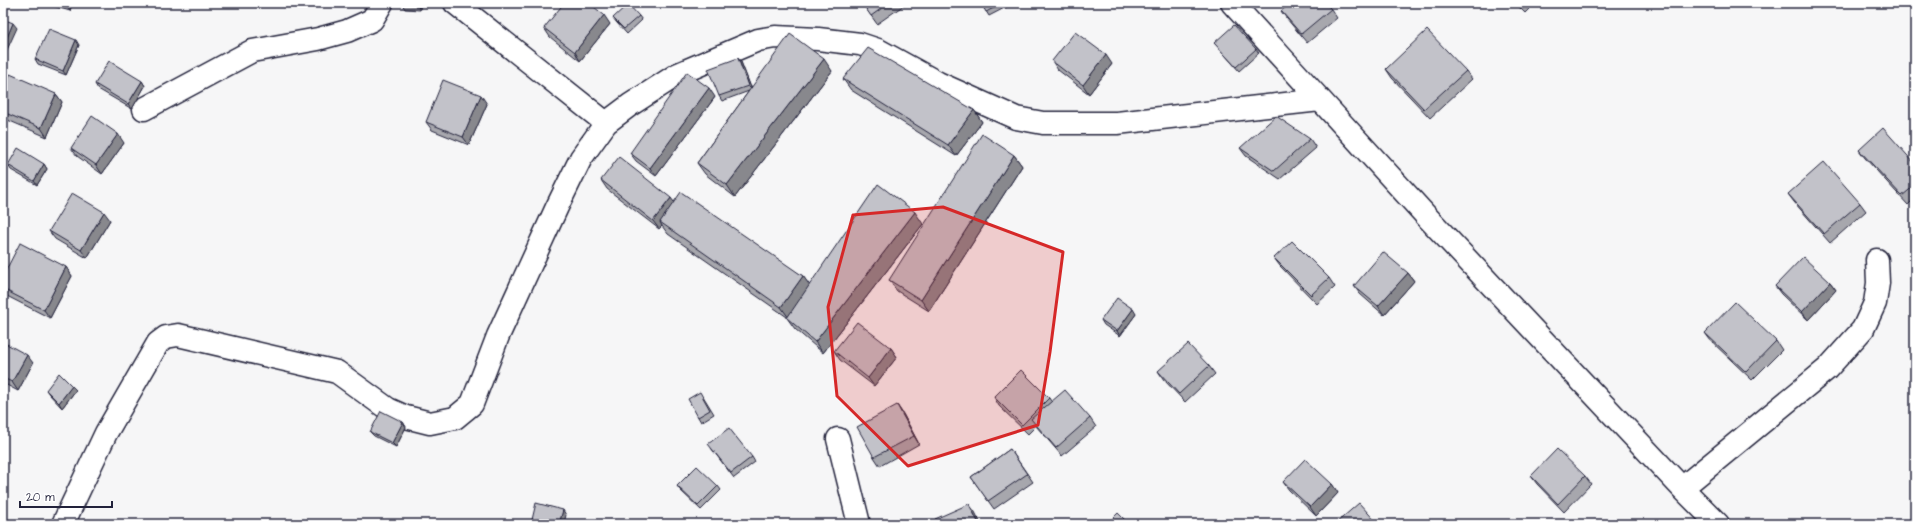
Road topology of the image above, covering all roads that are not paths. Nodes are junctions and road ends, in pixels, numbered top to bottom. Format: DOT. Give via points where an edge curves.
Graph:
graph roads {
  1 [pos="382,3"];
  2 [pos="455,3"];
  3 [pos="1232,3"];
  4 [pos="1320,100"];
  5 [pos="144,109"];
  6 [pos="606,123"];
  7 [pos="1876,260"];
  8 [pos="838,439"];
  9 [pos="1682,488"];
  10 [pos="63,524"];
  11 [pos="859,524"];
  12 [pos="1718,524"];
  1 -- 5 [label="street" via="372,20 347,31 318,39 252,50"];
  2 -- 6 [label="street"];
  3 -- 4 [label="street"];
  4 -- 6 [label="street" via="1116,123 1043,123 1016,118 938,83 878,50 860,44 775,37 758,40 678,74"];
  4 -- 9 [label="street"];
  6 -- 10 [label="street" via="581,158 557,207 498,336 472,404 455,418 430,423 406,417 388,409 337,372 178,335 166,337 158,343 106,432"];
  7 -- 9 [label="street" via="1878,283 1875,303 1863,329 1827,369"];
  8 -- 11 [label="street"];
  9 -- 12 [label="street"];
}
